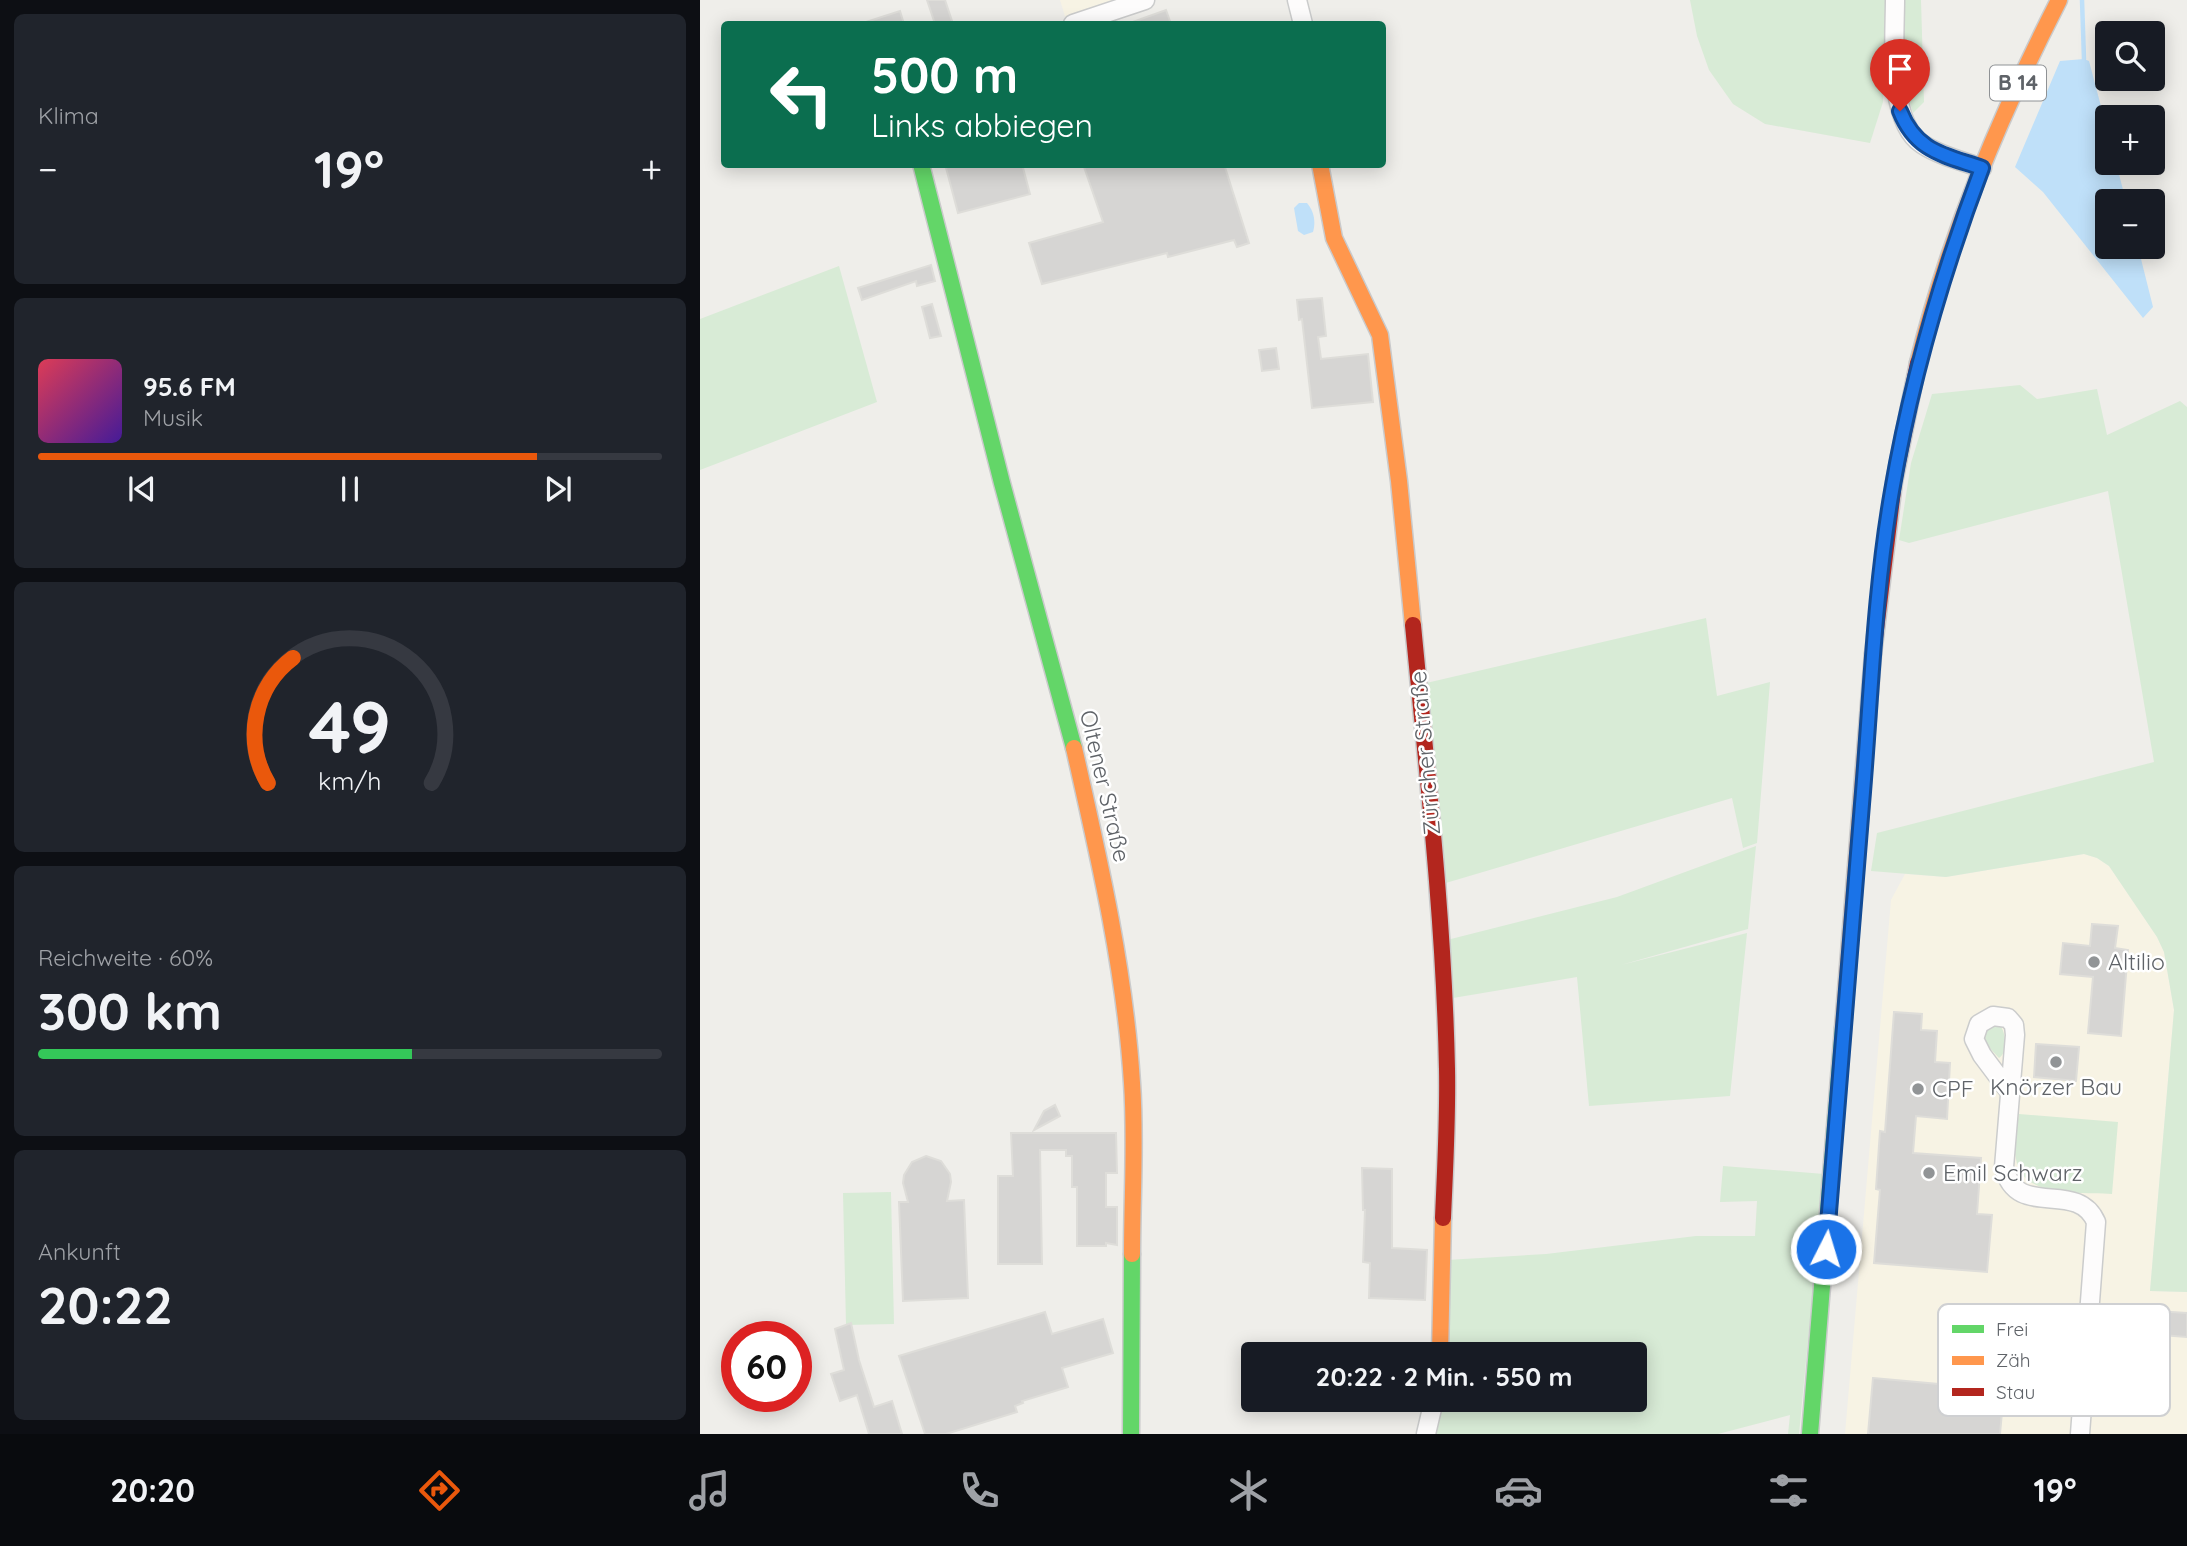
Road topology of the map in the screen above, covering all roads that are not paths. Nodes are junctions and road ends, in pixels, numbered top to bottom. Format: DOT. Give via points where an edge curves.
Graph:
graph roads {
  1 [pos="1145,0"];
  2 [pos="1297,0"];
  3 [pos="1895,0"];
  4 [pos="2059,0"];
  5 [pos="1082,21"];
  6 [pos="1302,21"];
  7 [pos="922,168"];
  8 [pos="1321,168"];
  9 [pos="1982,168"];
  10 [pos="2009,1091"];
  11 [pos="2090,1304"];
  12 [pos="1440,1342"];
  13 [pos="1431,1412"];
  14 [pos="2081,1416"];
  15 [pos="1131,1434"];
  16 [pos="1426,1434"];
  17 [pos="1810,1434"];
  18 [pos="2080,1434"];
  1 -- 5 [label="street"];
  2 -- 6 [label="street"];
  3 -- 9 [label="street" via="1897,80 1906,126 1923,144"];
  4 -- 9 [label="street, B 14" via="2025,65"];
  7 -- 15 [label="street, Oltener Straße" via="1070,728 1119,971 1132,1084"];
  8 -- 12 [label="street, Züricher Straße" via="1334,238 1380,335 1400,495 1443,980 1447,1071"];
  9 -- 17 [label="street, B 14" via="1930,321 1891,494 1877,610"];
  10 -- 11 [label="street" via="2007,1177 2024,1194 2080,1202 2096,1222"];
  13 -- 16 [label="street"];
  14 -- 18 [label="street"];
}
